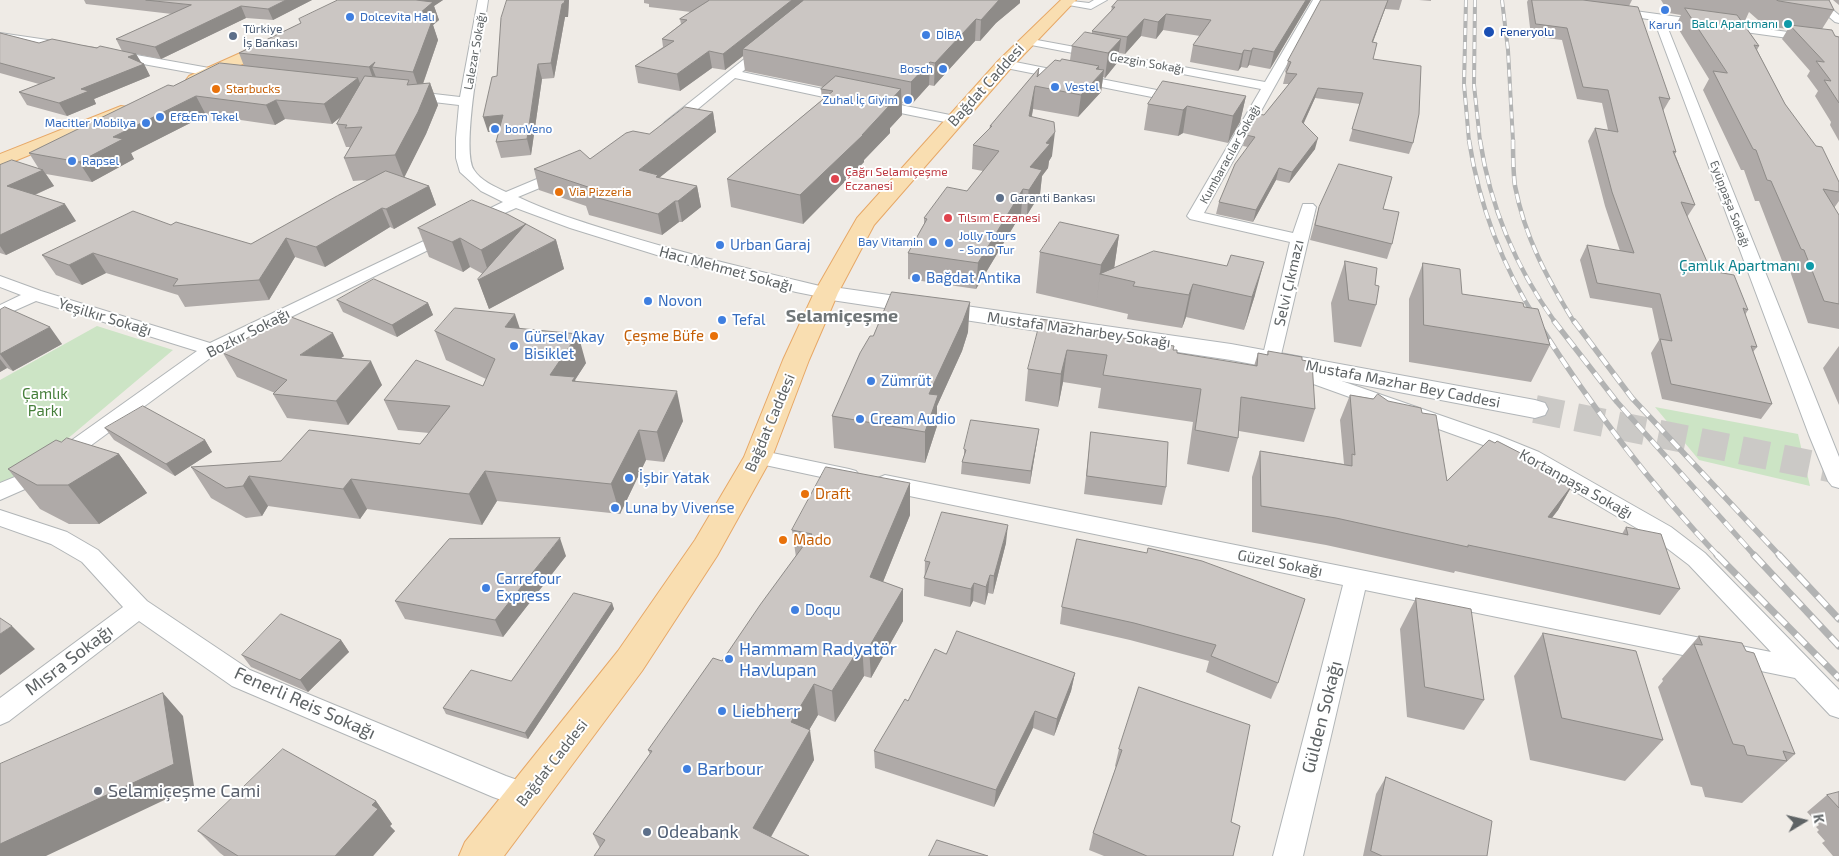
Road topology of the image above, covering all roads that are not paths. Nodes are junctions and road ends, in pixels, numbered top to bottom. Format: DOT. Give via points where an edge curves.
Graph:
graph roads {
  1 [pos="484,0"];
  2 [pos="1102,0"];
  3 [pos="1318,0"];
  4 [pos="1814,0"];
  5 [pos="1068,1"];
  6 [pos="1602,9"];
  7 [pos="1658,17"];
  8 [pos="1748,19"];
  9 [pos="1839,20"];
  10 [pos="1763,32"];
  11 [pos="0,36"];
  12 [pos="288,37"];
  13 [pos="778,37"];
  14 [pos="1026,41"];
  15 [pos="1839,42"];
  16 [pos="78,48"];
  17 [pos="106,53"];
  18 [pos="1005,64"];
  19 [pos="211,74"];
  20 [pos="732,74"];
  21 [pos="240,77"];
  22 [pos="183,85"];
  23 [pos="1268,86"];
  24 [pos="397,94"];
  25 [pos="466,102"];
  26 [pos="1196,102"];
  27 [pos="137,104"];
  28 [pos="955,120"];
  29 [pos="657,133"];
  30 [pos="0,161"];
  31 [pos="576,168"];
  32 [pos="508,200"];
  33 [pos="1308,207"];
  34 [pos="1298,239"];
  35 [pos="0,281"];
  36 [pos="826,293"];
  37 [pos="35,295"];
  38 [pos="0,312"];
  39 [pos="211,349"];
  40 [pos="1262,358"];
  41 [pos="1535,409"];
  42 [pos="1831,448"];
  43 [pos="758,457"];
  44 [pos="1839,481"];
  45 [pos="0,492"];
  46 [pos="0,518"];
  47 [pos="1356,578"];
  48 [pos="139,608"];
  49 [pos="1802,669"];
  50 [pos="1839,708"];
  51 [pos="0,713"];
  52 [pos="527,796"];
  53 [pos="479,856"];
  54 [pos="1288,856"];
  1 -- 25 [label="street, Lalezar Sokağı"];
  2 -- 5 [label="street" via="1091,6"];
  3 -- 23 [label="street, Kumbaracılar Sokağı"];
  4 -- 9 [label="street"];
  5 -- 14 [label="main road, Bağdat Caddesi"];
  6 -- 7 [label="street"];
  7 -- 10 [label="street"];
  7 -- 42 [label="street, Eyüppaşa Sokağı"];
  8 -- 10 [label="street"];
  10 -- 15 [label="street"];
  11 -- 16 [label="street"];
  12 -- 19 [label="main road"];
  13 -- 20 [label="street"];
  14 -- 18 [label="main road, Bağdat Caddesi"];
  14 -- 23 [label="street, Gezgin Sokağı"];
  17 -- 19 [label="street"];
  18 -- 26 [label="street"];
  18 -- 28 [label="main road, Bağdat Caddesi"];
  19 -- 21 [label="street"];
  19 -- 22 [label="main road"];
  20 -- 28 [label="street"];
  20 -- 29 [label="street"];
  23 -- 34 [label="street, Kumbaracılar Sokağı" via="1248,112 1195,216"];
  24 -- 25 [label="street"];
  25 -- 32 [label="street, Lalezar Sokağı" via="463,140 466,170 474,180"];
  27 -- 30 [label="main road"];
  28 -- 36 [label="main road, Bağdat Caddesi" via="865,223"];
  31 -- 32 [label="street, Bozkır Sokağı"];
  32 -- 36 [label="street, Hacı Mehmet Sokağı" via="626,241 752,277"];
  32 -- 39 [label="street, Bozkır Sokağı"];
  33 -- 34 [label="street, Selvi Çıkmazı"];
  34 -- 40 [label="street, Selvi Çıkmazı"];
  35 -- 37 [label="street, Yeşilkır Sokağı"];
  36 -- 40 [label="main road, Mustafa Mazharbey Sokağı"];
  36 -- 43 [label="main road, Bağdat Caddesi"];
  37 -- 38 [label="street"];
  37 -- 39 [label="street, Yeşilkır Sokağı"];
  39 -- 45 [label="street, Bozkır Sokağı" via="34,477"];
  40 -- 41 [label="main road, Mustafa Mazhar Bey Caddesi"];
  40 -- 49 [label="street, Kortanpaşa Sokağı" via="1490,440 1562,473 1689,552"];
  42 -- 44 [label="street, Eyüppaşa Sokağı"];
  43 -- 47 [label="street, Güzel Sokağı"];
  43 -- 52 [label="main road, Bağdat Caddesi" via="706,548 635,653"];
  46 -- 48 [label="street, Fenerli Reis Sokağı" via="59,538 90,556"];
  47 -- 49 [label="street, Güzel Sokağı"];
  47 -- 54 [label="street, Gülden Sokağı"];
  48 -- 51 [label="street, Mısra Sokağı"];
  48 -- 52 [label="street, Fenerli Reis Sokağı" via="241,678"];
  49 -- 50 [label="street, Kortanpaşa Sokağı"];
  52 -- 53 [label="main road, Bağdat Caddesi"];
}
